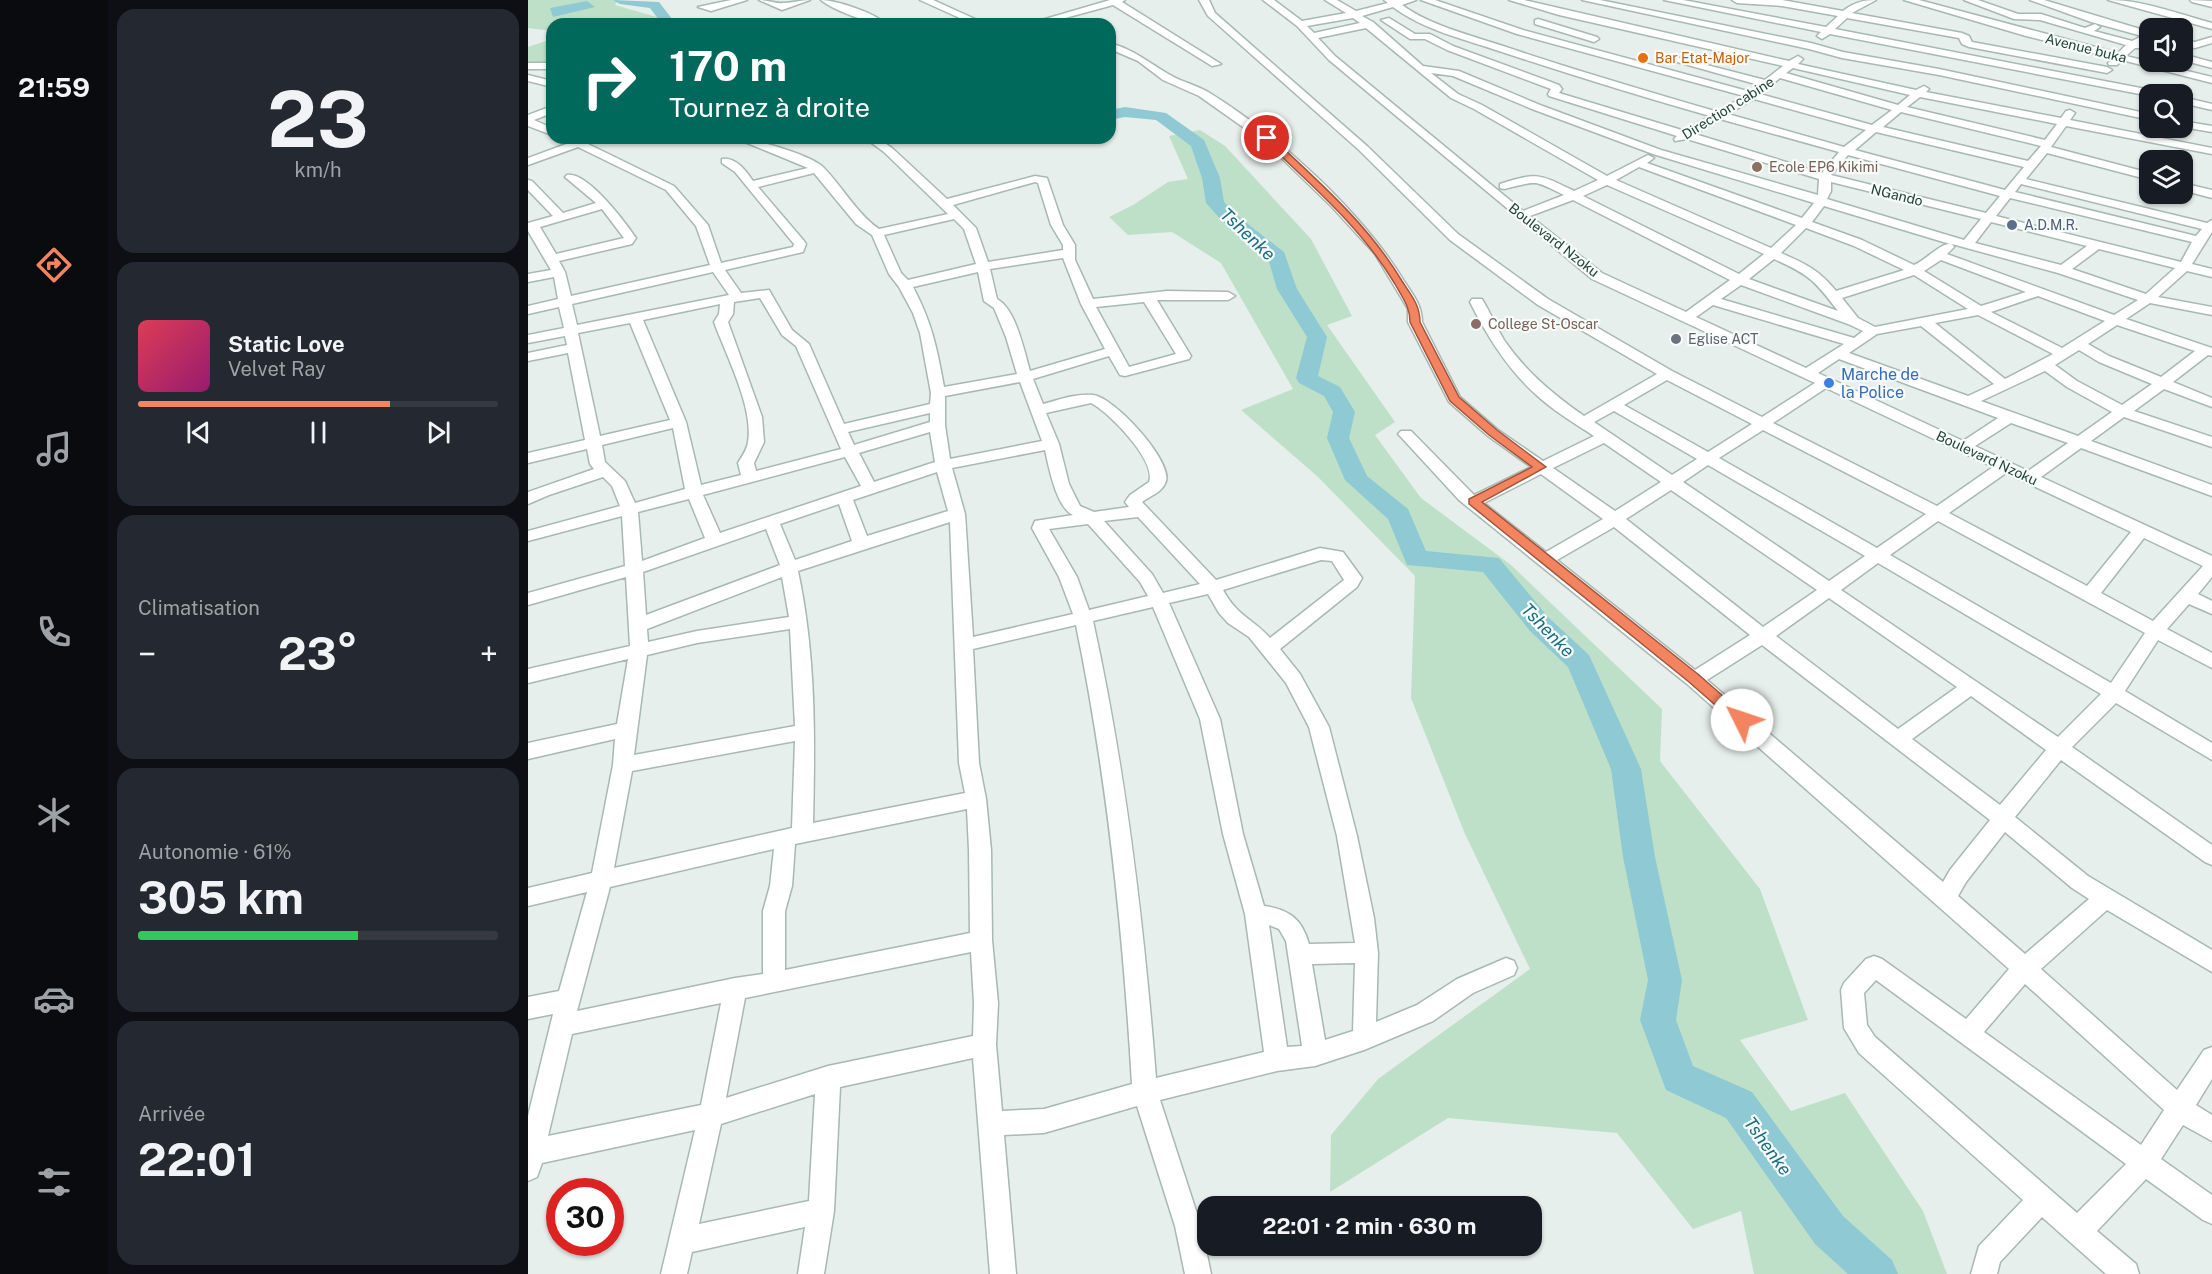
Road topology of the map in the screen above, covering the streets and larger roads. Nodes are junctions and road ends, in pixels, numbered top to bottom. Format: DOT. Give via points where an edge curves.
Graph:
graph roads {
  1 [pos="717,0"];
  2 [pos="742,0"];
  3 [pos="764,0"];
  4 [pos="805,0"];
  5 [pos="826,0"];
  6 [pos="925,0"];
  7 [pos="1075,0"];
  8 [pos="1204,0"];
  9 [pos="1268,0"];
  10 [pos="1330,0"];
  11 [pos="1411,0"];
  12 [pos="1426,0"];
  13 [pos="1514,0"];
  14 [pos="1587,0"];
  15 [pos="1669,0"];
  16 [pos="1736,0"];
  17 [pos="1909,0"];
  18 [pos="1969,0"];
  19 [pos="2035,0"];
  20 [pos="2113,0"];
  21 [pos="2195,0"];
  22 [pos="1117,1"];
  23 [pos="1862,1"];
  24 [pos="1392,2"];
  25 [pos="2212,4"];
  26 [pos="1569,6"];
  27 [pos="1094,8"];
  28 [pos="1721,11"];
  29 [pos="1559,12"];
  30 [pos="1408,14"];
  31 [pos="1844,14"];
  32 [pos="1357,15"];
  33 [pos="872,18"];
  34 [pos="967,18"];
  35 [pos="1061,18"];
  36 [pos="1386,20"];
  37 [pos="1538,22"];
  38 [pos="1300,24"];
  39 [pos="1701,24"];
  40 [pos="2106,24"];
  41 [pos="1368,25"];
  42 [pos="2212,26"];
  43 [pos="1828,30"];
  44 [pos="2085,31"];
  45 [pos="1520,32"];
  46 [pos="1313,36"];
  47 [pos="1681,39"];
  48 [pos="2212,40"];
  49 [pos="2133,44"];
  50 [pos="2193,45"];
  51 [pos="1492,46"];
  52 [pos="1811,46"];
  53 [pos="2139,46"];
  54 [pos="1579,47"];
  55 [pos="1116,49"];
  56 [pos="1658,56"];
  57 [pos="1956,56"];
  58 [pos="2119,56"];
  59 [pos="2193,60"];
  60 [pos="1544,63"];
  61 [pos="1216,64"];
  62 [pos="1643,64"];
  63 [pos="2212,65"];
  64 [pos="528,66"];
  65 [pos="546,66"];
  66 [pos="1791,66"];
  67 [pos="1420,69"];
  68 [pos="2107,70"];
  69 [pos="1939,72"];
  70 [pos="1518,73"];
  71 [pos="1781,75"];
  72 [pos="1507,77"];
  73 [pos="528,78"];
  74 [pos="2212,80"];
  75 [pos="546,82"];
  76 [pos="2097,82"];
  77 [pos="1490,83"];
  78 [pos="1608,84"];
  79 [pos="1767,84"];
  80 [pos="2139,91"];
  81 [pos="1919,94"];
  82 [pos="1753,95"];
  83 [pos="1454,96"];
  84 [pos="2078,103"];
  85 [pos="2193,103"];
  86 [pos="2212,107"];
  87 [pos="1901,109"];
  88 [pos="546,112"];
  89 [pos="1720,115"];
  90 [pos="2139,115"];
  91 [pos="528,120"];
  92 [pos="2062,121"];
  93 [pos="2193,126"];
  94 [pos="1872,128"];
  95 [pos="546,129"];
  96 [pos="2212,129"];
  97 [pos="1685,135"];
  98 [pos="577,144"];
  99 [pos="590,144"];
  100 [pos="758,144"];
  101 [pos="879,144"];
  102 [pos="2045,147"];
  103 [pos="1779,149"];
  104 [pos="2212,151"];
  105 [pos="1657,152"];
  106 [pos="1845,152"];
  107 [pos="726,161"];
  108 [pos="528,162"];
  109 [pos="1640,164"];
  110 [pos="2030,165"];
  111 [pos="818,169"];
  112 [pos="2139,174"];
  113 [pos="571,177"];
  114 [pos="1824,177"];
  115 [pos="1606,180"];
  116 [pos="2018,180"];
  117 [pos="528,183"];
  118 [pos="751,185"];
  119 [pos="1504,186"];
  120 [pos="2193,189"];
  121 [pos="2007,193"];
  122 [pos="2212,194"];
  123 [pos="1572,196"];
  124 [pos="1821,201"];
  125 [pos="605,204"];
  126 [pos="943,204"];
  127 [pos="957,215"];
  128 [pos="1523,215"];
  129 [pos="561,217"];
  130 [pos="1989,217"];
  131 [pos="1803,223"];
  132 [pos="530,226"];
  133 [pos="2211,226"];
  134 [pos="877,233"];
  135 [pos="2199,240"];
  136 [pos="1960,243"];
  137 [pos="2098,243"];
  138 [pos="1772,252"];
  139 [pos="1068,253"];
  140 [pos="1940,256"];
  141 [pos="552,259"];
  142 [pos="2185,266"];
  143 [pos="982,267"];
  144 [pos="717,268"];
  145 [pos="1914,270"];
  146 [pos="2063,270"];
  147 [pos="559,272"];
  148 [pos="2212,273"];
  149 [pos="528,278"];
  150 [pos="1740,280"];
  151 [pos="905,285"];
  152 [pos="2038,292"];
  153 [pos="1228,296"];
  154 [pos="1148,297"];
  155 [pos="1832,297"];
  156 [pos="732,298"];
  157 [pos="2148,299"];
  158 [pos="1712,301"];
  159 [pos="564,302"];
  160 [pos="1477,302"];
  161 [pos="1088,304"];
  162 [pos="528,310"];
  163 [pos="1980,311"];
  164 [pos="2212,311"];
  165 [pos="635,318"];
  166 [pos="1686,318"];
  167 [pos="2116,320"];
  168 [pos="1853,321"];
  169 [pos="1926,323"];
  170 [pos="572,330"];
  171 [pos="1873,331"];
  172 [pos="528,339"];
  173 [pos="1854,342"];
  174 [pos="2079,344"];
  175 [pos="575,347"];
  176 [pos="1112,351"];
  177 [pos="2209,351"];
  178 [pos="1838,354"];
  179 [pos="2063,354"];
  180 [pos="528,357"];
  181 [pos="2046,364"];
  182 [pos="1807,374"];
  183 [pos="1667,375"];
  184 [pos="1024,377"];
  185 [pos="1826,382"];
  186 [pos="2163,383"];
  187 [pos="2005,386"];
  188 [pos="1970,401"];
  189 [pos="2212,403"];
  190 [pos="1614,405"];
  191 [pos="938,408"];
  192 [pos="1039,410"];
  193 [pos="2123,412"];
  194 [pos="2011,416"];
  195 [pos="679,422"];
  196 [pos="1584,422"];
  197 [pos="1763,424"];
  198 [pos="839,430"];
  199 [pos="1406,434"];
  200 [pos="1606,436"];
  201 [pos="2078,441"];
  202 [pos="2212,442"];
  203 [pos="594,443"];
  204 [pos="1051,444"];
  205 [pos="1964,447"];
  206 [pos="850,451"];
  207 [pos="528,458"];
  208 [pos="1707,458"];
  209 [pos="943,465"];
  210 [pos="2005,466"];
  211 [pos="1540,467"];
  212 [pos="605,471"];
  213 [pos="750,477"];
  214 [pos="2029,478"];
  215 [pos="1672,482"];
  216 [pos="870,489"];
  217 [pos="536,490"];
  218 [pos="2212,491"];
  219 [pos="694,492"];
  220 [pos="844,497"];
  221 [pos="528,499"];
  222 [pos="1473,501"];
  223 [pos="630,510"];
  224 [pos="1141,511"];
  225 [pos="957,514"];
  226 [pos="1939,514"];
  227 [pos="1092,518"];
  228 [pos="1615,519"];
  229 [pos="771,521"];
  230 [pos="2142,530"];
  231 [pos="528,536"];
  232 [pos="715,542"];
  233 [pos="861,543"];
  234 [pos="1877,556"];
  235 [pos="1546,559"];
  236 [pos="2212,564"];
  237 [pos="789,567"];
  238 [pos="635,569"];
  239 [pos="1213,587"];
  240 [pos="1829,590"];
  241 [pos="2090,595"];
  242 [pos="2186,596"];
  243 [pos="528,598"];
  244 [pos="1159,600"];
  245 [pos="2212,608"];
  246 [pos="1083,618"];
  247 [pos="798,622"];
  248 [pos="638,625"];
  249 [pos="2155,631"];
  250 [pos="1763,636"];
  251 [pos="964,645"];
  252 [pos="1269,648"];
  253 [pos="639,650"];
  254 [pos="2212,661"];
  255 [pos="528,676"];
  256 [pos="1694,679"];
  257 [pos="1970,687"];
  258 [pos="2114,693"];
  259 [pos="626,729"];
  260 [pos="805,732"];
  261 [pos="1898,739"];
  262 [pos="2060,748"];
  263 [pos="528,751"];
  264 [pos="2212,752"];
  265 [pos="623,765"];
  266 [pos="976,799"];
  267 [pos="2002,818"];
  268 [pos="794,836"];
  269 [pos="2212,856"];
  270 [pos="601,881"];
  271 [pos="528,897"];
  272 [pos="1946,898"];
  273 [pos="2105,898"];
  274 [pos="1256,914"];
  275 [pos="981,940"];
  276 [pos="1367,953"];
  277 [pos="1298,954"];
  278 [pos="2212,962"];
  279 [pos="1506,968"];
  280 [pos="2024,969"];
  281 [pos="774,983"];
  282 [pos="735,988"];
  283 [pos="568,1000"];
  284 [pos="528,1008"];
  285 [pos="563,1025"];
  286 [pos="1968,1034"];
  287 [pos="1364,1039"];
  288 [pos="984,1045"];
  289 [pos="1315,1055"];
  290 [pos="2212,1058"];
  291 [pos="1277,1060"];
  292 [pos="828,1078"];
  293 [pos="1145,1092"];
  294 [pos="2181,1109"];
  295 [pos="711,1115"];
  296 [pos="992,1122"];
  297 [pos="533,1123"];
  298 [pos="2212,1129"];
  299 [pos="530,1160"];
  300 [pos="2144,1163"];
  301 [pos="2041,1200"];
  302 [pos="821,1211"];
  303 [pos="2212,1211"];
  304 [pos="2077,1232"];
  305 [pos="683,1241"];
  306 [pos="674,1274"];
  307 [pos="811,1274"];
  308 [pos="1003,1274"];
  309 [pos="1198,1274"];
  310 [pos="1984,1274"];
  311 [pos="2126,1274"];
  1 -- 2 [label="street" via="702,7"];
  3 -- 4 [label="street" via="782,7"];
  5 -- 33 [label="street"];
  6 -- 34 [label="street"];
  7 -- 27 [label="street"];
  8 -- 183 [label="street" via="1211,14 1363,148 1454,237 1543,302"];
  9 -- 38 [label="street, Boulevard Nzoku"];
  10 -- 32 [label="street"];
  11 -- 24 [label="street"];
  12 -- 45 [label="street"];
  13 -- 29 [label="street"];
  14 -- 39 [label="street"];
  15 -- 28 [label="street"];
  16 -- 28 [label="street"];
  16 -- 31 [label="street"];
  17 -- 58 [label="street, Avenue buka"];
  18 -- 44 [label="street" via="2017,17 2041,17"];
  19 -- 40 [label="street"];
  20 -- 42 [label="street"];
  21 -- 25 [label="street"];
  22 -- 27 [label="street"];
  22 -- 61 [label="street"];
  23 -- 31 [label="street, Direction cabine"];
  24 -- 30 [label="street"];
  24 -- 32 [label="street"];
  26 -- 29 [label="street"];
  27 -- 35 [label="street"];
  28 -- 39 [label="street"];
  28 -- 43 [label="street"];
  29 -- 37 [label="street"];
  29 -- 47 [label="street"];
  30 -- 36 [label="street"];
  30 -- 51 [label="street"];
  31 -- 43 [label="street, Direction cabine"];
  31 -- 68 [label="street" via="1962,36 1969,44"];
  32 -- 38 [label="street"];
  32 -- 41 [label="street"];
  36 -- 41 [label="street"];
  36 -- 70 [label="street" via="1413,37 1427,36"];
  37 -- 45 [label="street"];
  37 -- 54 [label="street" via="1597,40"];
  38 -- 46 [label="street, Boulevard Nzoku"];
  39 -- 47 [label="street"];
  39 -- 52 [label="street"];
  40 -- 44 [label="street"];
  40 -- 49 [label="street" via="2150,35"];
  41 -- 46 [label="street"];
  41 -- 67 [label="street"];
  43 -- 52 [label="street, Direction cabine"];
  43 -- 57 [label="street"];
  44 -- 49 [label="street"];
  45 -- 51 [label="street"];
  45 -- 54 [label="street"];
  46 -- 128 [label="street, Boulevard Nzoku" via="1332,58"];
  47 -- 56 [label="street"];
  47 -- 66 [label="street"];
  48 -- 50 [label="street"];
  49 -- 53 [label="street"];
  49 -- 58 [label="street"];
  51 -- 60 [label="street"];
  52 -- 66 [label="street, Direction cabine"];
  52 -- 69 [label="street"];
  54 -- 60 [label="street"];
  54 -- 62 [label="street"];
  55 -- 211 [label="street" via="1203,94 1259,133 1336,204 1380,252 1415,309 1415,322 1454,399"];
  56 -- 62 [label="street"];
  56 -- 79 [label="street"];
  57 -- 69 [label="street"];
  57 -- 76 [label="street"];
  58 -- 68 [label="street"];
  58 -- 74 [label="street, Avenue buka"];
  59 -- 63 [label="street"];
  60 -- 70 [label="street"];
  60 -- 78 [label="street"];
  62 -- 78 [label="street"];
  62 -- 82 [label="street"];
  64 -- 65 [label="street"];
  66 -- 71 [label="street, Direction cabine"];
  66 -- 81 [label="street"];
  67 -- 77 [label="street" via="1452,72"];
  67 -- 83 [label="street"];
  68 -- 76 [label="street"];
  69 -- 81 [label="street"];
  69 -- 84 [label="street"];
  70 -- 72 [label="street"];
  70 -- 97 [label="street, NGando" via="1557,88 1552,93"];
  71 -- 79 [label="street, Direction cabine"];
  71 -- 87 [label="street"];
  73 -- 75 [label="street"];
  76 -- 80 [label="street"];
  76 -- 84 [label="street"];
  77 -- 83 [label="street"];
  77 -- 105 [label="street" via="1610,136"];
  78 -- 89 [label="street"];
  79 -- 82 [label="street, Direction cabine"];
  81 -- 87 [label="street"];
  81 -- 92 [label="street"];
  82 -- 89 [label="street, Direction cabine"];
  82 -- 94 [label="street"];
  83 -- 115 [label="street"];
  84 -- 90 [label="street"];
  84 -- 92 [label="street"];
  85 -- 86 [label="street"];
  87 -- 94 [label="street"];
  87 -- 102 [label="street"];
  88 -- 91 [label="street"];
  89 -- 97 [label="street, Direction cabine"];
  89 -- 103 [label="street"];
  91 -- 95 [label="street"];
  92 -- 102 [label="street"];
  92 -- 104 [label="street"];
  93 -- 96 [label="street"];
  94 -- 106 [label="street"];
  94 -- 110 [label="street"];
  97 -- 103 [label="street, NGando"];
  97 -- 105 [label="street, Direction cabine"];
  98 -- 108 [label="street"];
  99 -- 144 [label="street" via="670,188 702,225"];
  100 -- 111 [label="street" via="802,159"];
  101 -- 126 [label="street"];
  102 -- 110 [label="street"];
  102 -- 112 [label="street"];
  103 -- 106 [label="street"];
  103 -- 114 [label="street, NGando"];
  105 -- 109 [label="street, Direction cabine"];
  105 -- 124 [label="street"];
  106 -- 114 [label="street"];
  106 -- 121 [label="street"];
  107 -- 118 [label="street"];
  109 -- 115 [label="street, Direction cabine"];
  109 -- 131 [label="street"];
  110 -- 116 [label="street"];
  111 -- 118 [label="street"];
  111 -- 134 [label="street" via="858,218"];
  113 -- 125 [label="street"];
  114 -- 124 [label="street" via="1826,187"];
  114 -- 130 [label="street, NGando"];
  115 -- 123 [label="street, Direction cabine"];
  115 -- 138 [label="street"];
  116 -- 121 [label="street"];
  116 -- 133 [label="street"];
  117 -- 129 [label="street"];
  118 -- 144 [label="street" via="801,247"];
  119 -- 123 [label="street" via="1536,178"];
  120 -- 122 [label="street"];
  121 -- 130 [label="street"];
  121 -- 135 [label="street"];
  123 -- 128 [label="street, Direction cabine"];
  123 -- 150 [label="street"];
  124 -- 131 [label="street"];
  124 -- 136 [label="street"];
  125 -- 129 [label="street"];
  125 -- 141 [label="street" via="630,240"];
  126 -- 127 [label="street"];
  126 -- 139 [label="street" via="1041,179 1069,245"];
  127 -- 134 [label="street"];
  127 -- 143 [label="street" via="974,235"];
  128 -- 166 [label="street, Boulevard Nzoku" via="1597,276"];
  129 -- 132 [label="street"];
  130 -- 136 [label="street"];
  130 -- 137 [label="street, NGando"];
  131 -- 138 [label="street"];
  131 -- 145 [label="street" via="1858,243"];
  132 -- 141 [label="street"];
  133 -- 135 [label="street"];
  134 -- 151 [label="street" via="895,274"];
  135 -- 142 [label="street"];
  136 -- 140 [label="street"];
  136 -- 146 [label="street"];
  137 -- 142 [label="street, NGando"];
  137 -- 146 [label="street"];
  138 -- 150 [label="street"];
  138 -- 155 [label="street" via="1815,274"];
  139 -- 143 [label="street"];
  139 -- 161 [label="street"];
  140 -- 145 [label="street"];
  140 -- 152 [label="street"];
  141 -- 147 [label="street"];
  142 -- 148 [label="street, NGando"];
  142 -- 157 [label="street"];
  143 -- 151 [label="street"];
  143 -- 184 [label="street" via="991,301 1000,306 1013,337"];
  144 -- 156 [label="street"];
  144 -- 159 [label="street"];
  145 -- 155 [label="street"];
  145 -- 163 [label="street"];
  146 -- 157 [label="street"];
  147 -- 149 [label="street"];
  147 -- 159 [label="street"];
  150 -- 158 [label="street"];
  150 -- 168 [label="street"];
  151 -- 191 [label="street" via="927,333"];
  152 -- 163 [label="street"];
  152 -- 167 [label="street"];
  153 -- 154 [label="street"];
  154 -- 161 [label="street"];
  154 -- 176 [label="street" via="1183,357 1126,373"];
  155 -- 168 [label="street"];
  156 -- 165 [label="street"];
  156 -- 198 [label="street" via="764,293 787,332 802,344"];
  156 -- 213 [label="street" via="721,322 753,406 757,432 747,463"];
  157 -- 164 [label="street"];
  157 -- 167 [label="street"];
  158 -- 166 [label="street"];
  158 -- 173 [label="street"];
  159 -- 162 [label="street"];
  159 -- 170 [label="street"];
  160 -- 196 [label="street" via="1525,377"];
  161 -- 176 [label="street"];
  163 -- 169 [label="street"];
  163 -- 179 [label="street"];
  165 -- 170 [label="street"];
  165 -- 195 [label="street"];
  166 -- 182 [label="street, Boulevard Nzoku"];
  167 -- 174 [label="street"];
  167 -- 177 [label="street"];
  168 -- 171 [label="street"];
  169 -- 171 [label="street"];
  169 -- 187 [label="street"];
  170 -- 172 [label="street"];
  170 -- 175 [label="street"];
  171 -- 173 [label="street"];
  173 -- 178 [label="street"];
  174 -- 179 [label="street"];
  174 -- 186 [label="street" via="2104,359"];
  175 -- 180 [label="street"];
  175 -- 203 [label="street"];
  176 -- 184 [label="street"];
  177 -- 186 [label="street"];
  178 -- 182 [label="street"];
  178 -- 188 [label="street"];
  179 -- 181 [label="street"];
  181 -- 187 [label="street"];
  181 -- 193 [label="street" via="2072,384"];
  182 -- 185 [label="street, Boulevard Nzoku"];
  183 -- 190 [label="street"];
  183 -- 197 [label="street"];
  184 -- 191 [label="street"];
  184 -- 192 [label="street"];
  185 -- 197 [label="street"];
  185 -- 205 [label="street, Boulevard Nzoku"];
  186 -- 189 [label="street"];
  186 -- 193 [label="street"];
  187 -- 188 [label="street"];
  188 -- 194 [label="street"];
  190 -- 196 [label="street"];
  190 -- 208 [label="street"];
  191 -- 198 [label="street"];
  191 -- 206 [label="street"];
  191 -- 209 [label="street"];
  192 -- 204 [label="street"];
  192 -- 224 [label="street" via="1093,399 1104,404 1152,456 1159,471 1155,485 1133,502"];
  193 -- 201 [label="street"];
  193 -- 202 [label="street"];
  194 -- 201 [label="street"];
  194 -- 205 [label="street"];
  195 -- 203 [label="street"];
  195 -- 219 [label="street"];
  196 -- 200 [label="street"];
  197 -- 208 [label="street"];
  197 -- 226 [label="street"];
  198 -- 206 [label="street"];
  199 -- 222 [label="street"];
  200 -- 211 [label="street"];
  200 -- 215 [label="street"];
  201 -- 214 [label="street"];
  201 -- 218 [label="street"];
  203 -- 207 [label="street"];
  203 -- 212 [label="street" via="598,464"];
  204 -- 209 [label="street"];
  204 -- 227 [label="street" via="1061,484 1073,508"];
  205 -- 210 [label="street, Boulevard Nzoku"];
  206 -- 213 [label="street"];
  206 -- 216 [label="street"];
  208 -- 215 [label="street"];
  208 -- 234 [label="street"];
  209 -- 216 [label="street"];
  209 -- 225 [label="street"];
  210 -- 214 [label="street, Boulevard Nzoku"];
  210 -- 226 [label="street"];
  211 -- 222 [label="street"];
  211 -- 228 [label="street"];
  212 -- 217 [label="street"];
  212 -- 223 [label="street" via="619,484"];
  213 -- 219 [label="street"];
  214 -- 230 [label="street, Boulevard Nzoku"];
  215 -- 228 [label="street"];
  215 -- 240 [label="street"];
  216 -- 220 [label="street"];
  217 -- 221 [label="street"];
  219 -- 223 [label="street"];
  219 -- 232 [label="street"];
  220 -- 229 [label="street"];
  220 -- 233 [label="street"];
  222 -- 235 [label="street"];
  223 -- 231 [label="street"];
  223 -- 238 [label="street"];
  224 -- 227 [label="street"];
  224 -- 239 [label="street"];
  225 -- 233 [label="street"];
  225 -- 251 [label="street"];
  226 -- 234 [label="street"];
  226 -- 241 [label="street"];
  227 -- 244 [label="street" via="1131,559"];
  227 -- 246 [label="street" via="1040,528 1068,578"];
  228 -- 235 [label="street"];
  228 -- 250 [label="street"];
  229 -- 232 [label="street"];
  229 -- 237 [label="street"];
  230 -- 236 [label="street, Boulevard Nzoku"];
  230 -- 241 [label="street"];
  232 -- 238 [label="street"];
  233 -- 237 [label="street"];
  234 -- 240 [label="street"];
  234 -- 258 [label="street"];
  235 -- 256 [label="street"];
  236 -- 242 [label="street"];
  237 -- 247 [label="street"];
  237 -- 248 [label="street"];
  238 -- 243 [label="street"];
  238 -- 248 [label="street"];
  239 -- 244 [label="street"];
  239 -- 252 [label="street" via="1234,620 1256,633"];
  239 -- 252 [label="street" via="1320,554 1342,560 1353,578 1351,583"];
  240 -- 250 [label="street"];
  240 -- 257 [label="street"];
  241 -- 249 [label="street"];
  242 -- 245 [label="street"];
  242 -- 249 [label="street"];
  244 -- 246 [label="street"];
  244 -- 274 [label="street" via="1212,727 1233,834"];
  246 -- 251 [label="street"];
  246 -- 293 [label="street" via="1115,805 1137,973"];
  247 -- 253 [label="street" via="724,631"];
  247 -- 260 [label="street"];
  248 -- 253 [label="street"];
  249 -- 254 [label="street"];
  249 -- 258 [label="street"];
  250 -- 256 [label="street"];
  250 -- 261 [label="street"];
  251 -- 266 [label="street" via="969,763"];
  252 -- 276 [label="street" via="1293,679 1318,728 1347,836"];
  253 -- 255 [label="street"];
  253 -- 259 [label="street"];
  256 -- 272 [label="street"];
  257 -- 261 [label="street"];
  257 -- 262 [label="street"];
  258 -- 262 [label="street"];
  258 -- 264 [label="street"];
  259 -- 263 [label="street"];
  259 -- 265 [label="street"];
  260 -- 265 [label="street"];
  260 -- 268 [label="street"];
  261 -- 267 [label="street"];
  262 -- 267 [label="street"];
  262 -- 269 [label="street"];
  265 -- 270 [label="street"];
  266 -- 268 [label="street"];
  266 -- 275 [label="street"];
  267 -- 272 [label="street"];
  267 -- 273 [label="street"];
  268 -- 270 [label="street"];
  268 -- 281 [label="street" via="774,911"];
  270 -- 271 [label="street"];
  270 -- 283 [label="street"];
  272 -- 280 [label="street"];
  273 -- 278 [label="street"];
  273 -- 280 [label="street"];
  274 -- 277 [label="street" via="1287,921 1297,941"];
  274 -- 291 [label="street"];
  275 -- 281 [label="street"];
  275 -- 288 [label="street" via="986,1003"];
  276 -- 277 [label="street"];
  276 -- 287 [label="street"];
  277 -- 289 [label="street"];
  279 -- 287 [label="street" via="1465,986 1425,1013"];
  280 -- 286 [label="street"];
  280 -- 294 [label="street"];
  281 -- 282 [label="street"];
  282 -- 285 [label="street"];
  282 -- 295 [label="street"];
  283 -- 284 [label="street"];
  283 -- 285 [label="street"];
  285 -- 297 [label="street"];
  286 -- 300 [label="street"];
  286 -- 301 [label="street" via="1874,966 1852,990 1856,1028 1874,1053"];
  287 -- 289 [label="street"];
  288 -- 292 [label="street"];
  288 -- 296 [label="street"];
  289 -- 291 [label="street"];
  290 -- 294 [label="street"];
  291 -- 293 [label="street"];
  292 -- 295 [label="street"];
  292 -- 302 [label="street"];
  293 -- 296 [label="street" via="1044,1121"];
  293 -- 309 [label="street" via="1188,1226"];
  294 -- 298 [label="street"];
  294 -- 300 [label="street"];
  295 -- 299 [label="street"];
  295 -- 305 [label="street"];
  296 -- 308 [label="street"];
  297 -- 299 [label="street"];
  300 -- 303 [label="street"];
  300 -- 304 [label="street"];
  301 -- 304 [label="street"];
  301 -- 310 [label="street" via="1988,1255"];
  302 -- 305 [label="street"];
  302 -- 307 [label="street"];
  304 -- 311 [label="street"];
  305 -- 306 [label="street"];
}
